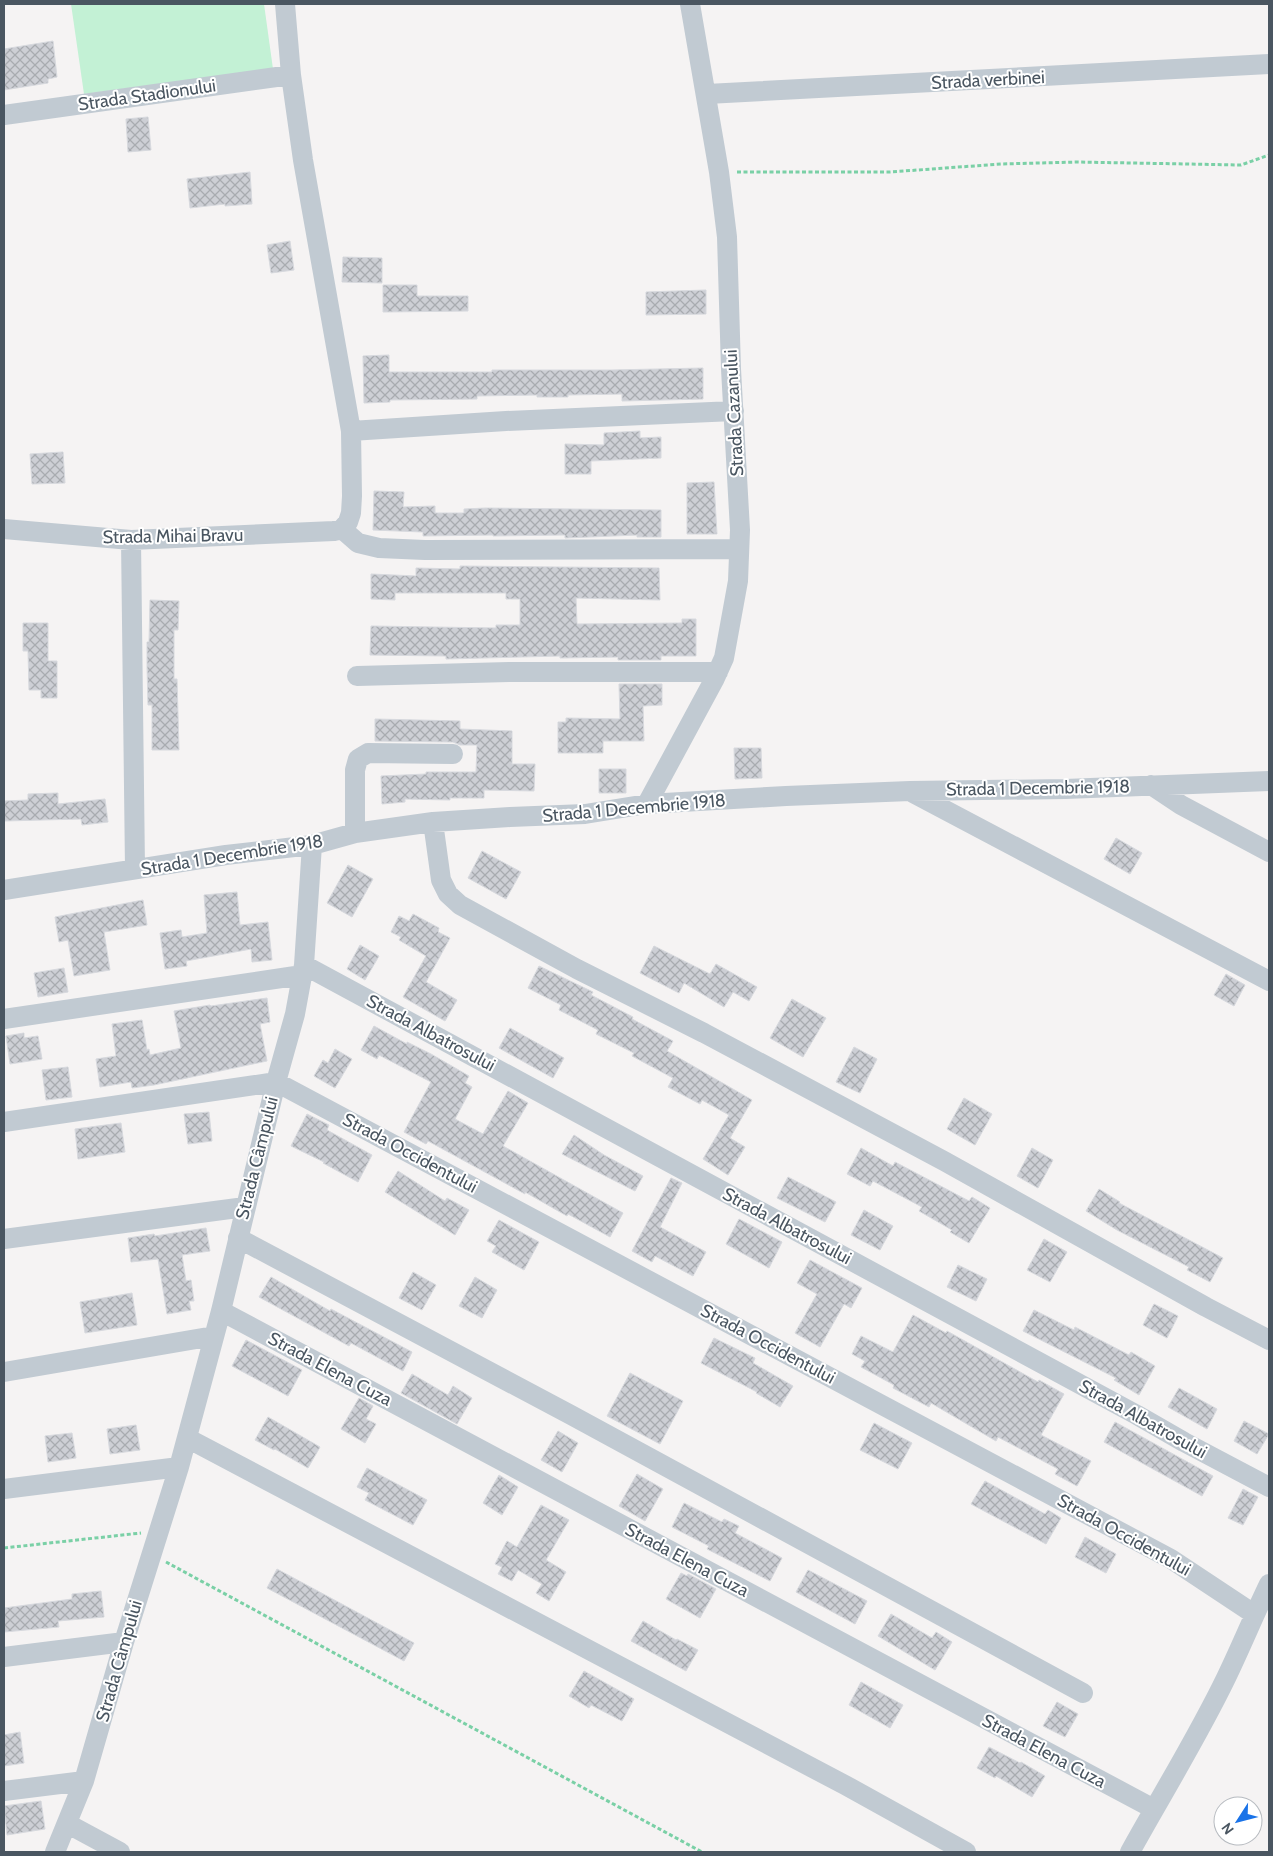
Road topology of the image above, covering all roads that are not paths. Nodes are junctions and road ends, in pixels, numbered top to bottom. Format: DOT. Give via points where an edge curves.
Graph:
graph roads {
  1 [pos="285,4"];
  2 [pos="690,4"];
  3 [pos="1269,64"];
  4 [pos="291,75"];
  5 [pos="706,94"];
  6 [pos="4,114"];
  7 [pos="734,411"];
  8 [pos="351,431"];
  9 [pos="342,528"];
  10 [pos="4,529"];
  11 [pos="131,540"];
  12 [pos="740,549"];
  13 [pos="718,672"];
  14 [pos="357,676"];
  15 [pos="454,754"];
  16 [pos="1269,781"];
  17 [pos="1151,785"];
  18 [pos="910,791"];
  19 [pos="647,804"];
  20 [pos="433,822"];
  21 [pos="356,833"];
  22 [pos="312,845"];
  23 [pos="1269,852"];
  24 [pos="135,869"];
  25 [pos="4,890"];
  26 [pos="303,970"];
  27 [pos="1269,980"];
  28 [pos="4,1019"];
  29 [pos="276,1082"];
  30 [pos="4,1122"];
  31 [pos="245,1206"];
  32 [pos="238,1238"];
  33 [pos="4,1239"];
  34 [pos="220,1311"];
  35 [pos="214,1336"];
  36 [pos="1269,1340"];
  37 [pos="4,1372"];
  38 [pos="187,1438"];
  39 [pos="179,1467"];
  40 [pos="1269,1487"];
  41 [pos="4,1489"];
  42 [pos="1269,1584"];
  43 [pos="1254,1614"];
  44 [pos="124,1642"];
  45 [pos="4,1657"];
  46 [pos="1083,1693"];
  47 [pos="84,1782"];
  48 [pos="4,1791"];
  49 [pos="1154,1809"];
  50 [pos="68,1824"];
  51 [pos="55,1852"];
  52 [pos="120,1852"];
  53 [pos="966,1852"];
  54 [pos="1130,1852"];
  1 -- 4 [label="street"];
  2 -- 5 [label="street, Strada Cazanului"];
  3 -- 5 [label="street, Strada verbinei"];
  4 -- 6 [label="street, Strada Stadionului"];
  4 -- 8 [label="street"];
  5 -- 7 [label="street, Strada Cazanului" via="727,237"];
  7 -- 8 [label="street"];
  7 -- 12 [label="street, Strada Cazanului"];
  8 -- 9 [label="street" via="351,504 348,522"];
  9 -- 11 [label="street, Strada Mihai Bravu" via="334,531"];
  9 -- 12 [label="street" via="358,543 378,548"];
  10 -- 11 [label="street, Strada Mihai Bravu"];
  11 -- 24 [label="street"];
  12 -- 13 [label="street, Strada Cazanului" via="732,620"];
  13 -- 14 [label="street"];
  13 -- 19 [label="street, Strada Cazanului"];
  15 -- 21 [label="street" via="368,753 358,759 355,770"];
  16 -- 17 [label="street, Strada 1 Decembrie 1918"];
  17 -- 18 [label="street, Strada 1 Decembrie 1918"];
  17 -- 23 [label="street" via="1181,805"];
  18 -- 19 [label="street, Strada 1 Decembrie 1918"];
  18 -- 27 [label="street"];
  19 -- 20 [label="street, Strada 1 Decembrie 1918" via="585,814"];
  20 -- 21 [label="street, Strada 1 Decembrie 1918"];
  20 -- 36 [label="street" via="441,880 448,894 460,905 944,1161"];
  21 -- 22 [label="street, Strada 1 Decembrie 1918"];
  22 -- 24 [label="street, Strada 1 Decembrie 1918"];
  22 -- 26 [label="street, Strada Câmpului"];
  24 -- 25 [label="street, Strada 1 Decembrie 1918"];
  26 -- 28 [label="street"];
  26 -- 29 [label="street, Strada Câmpului" via="295,1014"];
  26 -- 40 [label="street, Strada Albatrosului"];
  29 -- 30 [label="street"];
  29 -- 31 [label="street, Strada Câmpului"];
  29 -- 43 [label="street, Strada Occidentului" via="1171,1559"];
  31 -- 32 [label="street, Strada Câmpului"];
  31 -- 33 [label="street"];
  32 -- 34 [label="street, Strada Câmpului"];
  32 -- 46 [label="street" via="606,1433"];
  34 -- 35 [label="street, Strada Câmpului"];
  34 -- 49 [label="street, Strada Elena Cuza"];
  35 -- 37 [label="street"];
  35 -- 38 [label="street, Strada Câmpului"];
  38 -- 39 [label="street, Strada Câmpului"];
  38 -- 53 [label="street"];
  39 -- 41 [label="street"];
  39 -- 44 [label="street, Strada Câmpului"];
  42 -- 43 [label="street"];
  43 -- 49 [label="street" via="1226,1678"];
  44 -- 45 [label="street"];
  44 -- 47 [label="street, Strada Câmpului"];
  47 -- 48 [label="street"];
  47 -- 50 [label="street, Strada Câmpului"];
  49 -- 54 [label="street"];
  50 -- 51 [label="street, Strada Câmpului"];
  50 -- 52 [label="street"];
}
